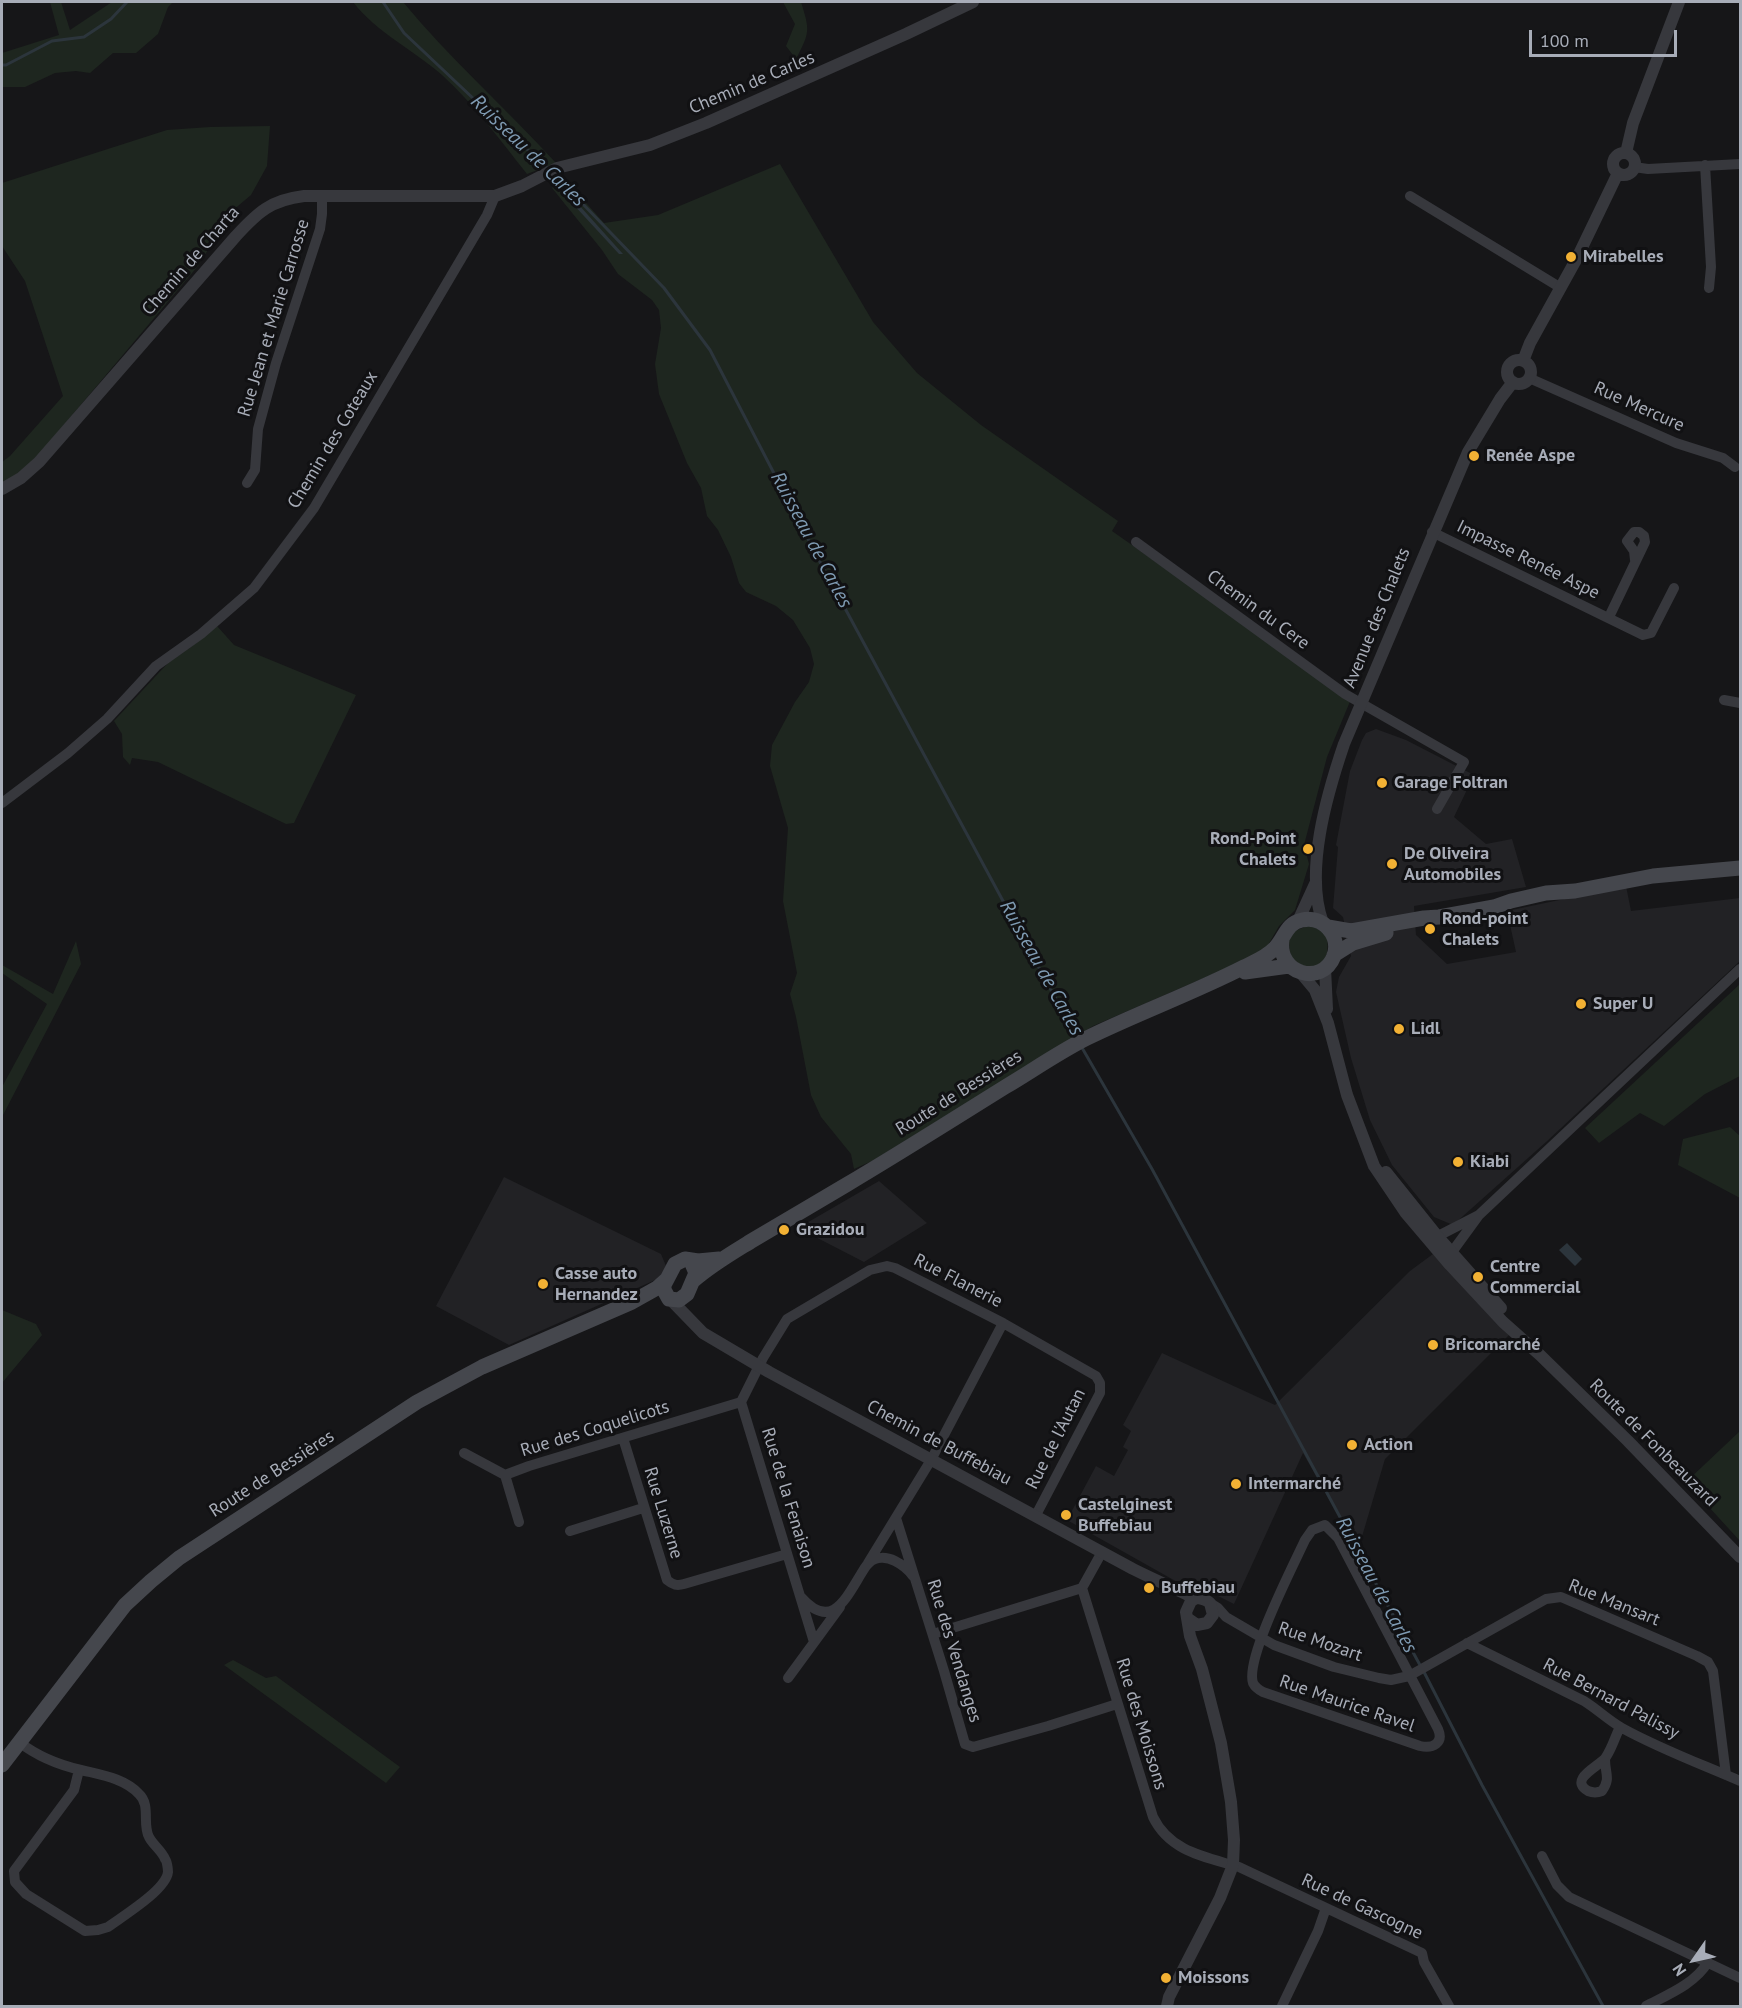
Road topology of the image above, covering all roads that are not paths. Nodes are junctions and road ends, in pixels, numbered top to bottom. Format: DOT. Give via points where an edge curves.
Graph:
graph roads {
  1 [pos="973,2"];
  2 [pos="1679,2"];
  3 [pos="1626,153"];
  4 [pos="1740,164"];
  5 [pos="1705,165"];
  6 [pos="1634,167"];
  7 [pos="1618,173"];
  8 [pos="539,179"];
  9 [pos="322,195"];
  10 [pos="495,196"];
  11 [pos="1410,196"];
  12 [pos="1561,288"];
  13 [pos="1709,288"];
  14 [pos="1523,361"];
  15 [pos="1529,378"];
  16 [pos="1513,382"];
  17 [pos="1735,467"];
  18 [pos="247,483"];
  19 [pos="2,489"];
  20 [pos="1432,532"];
  21 [pos="1136,542"];
  22 [pos="1635,560"];
  23 [pos="1674,588"];
  24 [pos="1610,617"];
  25 [pos="1724,700"];
  26 [pos="1740,703"];
  27 [pos="1361,704"];
  28 [pos="2,803"];
  29 [pos="1437,809"];
  30 [pos="1740,868"];
  31 [pos="1315,883"];
  32 [pos="1438,917"];
  33 [pos="1298,921"];
  34 [pos="1325,925"];
  35 [pos="1282,940"];
  36 [pos="1330,961"];
  37 [pos="1295,969"];
  38 [pos="1740,969"];
  39 [pos="1227,976"];
  40 [pos="1328,1023"];
  41 [pos="1479,1215"];
  42 [pos="1443,1246"];
  43 [pos="720,1259"];
  44 [pos="691,1261"];
  45 [pos="666,1280"];
  46 [pos="690,1288"];
  47 [pos="669,1298"];
  48 [pos="632,1302"];
  49 [pos="1004,1323"];
  50 [pos="697,1327"];
  51 [pos="759,1366"];
  52 [pos="741,1402"];
  53 [pos="623,1438"];
  54 [pos="464,1453"];
  55 [pos="931,1460"];
  56 [pos="505,1475"];
  57 [pos="643,1508"];
  58 [pos="1036,1515"];
  59 [pos="896,1518"];
  60 [pos="519,1522"];
  61 [pos="570,1531"];
  62 [pos="1102,1552"];
  63 [pos="788,1554"];
  64 [pos="1740,1557"];
  65 [pos="868,1563"];
  66 [pos="915,1578"];
  67 [pos="1166,1586"];
  68 [pos="1082,1588"];
  69 [pos="800,1596"];
  70 [pos="1196,1598"];
  71 [pos="842,1604"];
  72 [pos="1210,1604"];
  73 [pos="1186,1615"];
  74 [pos="1226,1617"];
  75 [pos="1207,1621"];
  76 [pos="933,1634"];
  77 [pos="1261,1637"];
  78 [pos="814,1642"];
  79 [pos="1467,1643"];
  80 [pos="1194,1646"];
  81 [pos="1409,1676"];
  82 [pos="788,1678"];
  83 [pos="1117,1704"];
  84 [pos="1620,1727"];
  85 [pos="19,1742"];
  86 [pos="1605,1759"];
  87 [pos="2,1765"];
  88 [pos="79,1770"];
  89 [pos="1726,1775"];
  90 [pos="1740,1781"];
  91 [pos="1542,1856"];
  92 [pos="1233,1865"];
  93 [pos="1326,1908"];
  94 [pos="1708,1962"];
  95 [pos="1740,1978"];
  96 [pos="1659,2003"];
  97 [pos="1167,2007"];
  98 [pos="1282,2007"];
  99 [pos="1449,2007"];
  100 [pos="1646,2007"];
  1 -- 8 [label="street, Chemin de Carles" via="706,123 650,144 557,168"];
  2 -- 3 [label="street, Avenue des Chalets" via="1633,123"];
  3 -- 6 [label="street" via="1633,159"];
  3 -- 7 [label="street, Avenue des Chalets" via="1613,161"];
  4 -- 5 [label="street"];
  5 -- 6 [label="street"];
  5 -- 13 [label="street"];
  6 -- 7 [label="street" via="1626,175"];
  7 -- 12 [label="street, Avenue des Chalets"];
  8 -- 10 [label="street, Chemin de Charta"];
  9 -- 10 [label="street, Chemin de Charta"];
  9 -- 18 [label="street, Rue Jean et Marie Carrosse" via="320,229 276,363 258,429 255,470"];
  9 -- 19 [label="street, Chemin de Charta" via="284,199 257,213 39,462"];
  10 -- 28 [label="street, Chemin des Coteaux" via="314,508 254,588 156,666 68,753"];
  11 -- 12 [label="street"];
  12 -- 14 [label="street, Avenue des Chalets"];
  14 -- 15 [label="street" via="1529,366"];
  14 -- 16 [label="street, Avenue des Chalets" via="1512,362 1508,369"];
  15 -- 16 [label="street"];
  15 -- 17 [label="street, Rue Mercure" via="1676,443 1723,458"];
  16 -- 20 [label="street, Avenue des Chalets" via="1467,452"];
  20 -- 24 [label="street, Impasse Renée Aspe"];
  20 -- 27 [label="street, Avenue des Chalets"];
  21 -- 27 [label="street, Chemin du Cere"];
  22 -- 24 [label="street, Impasse Renée Aspe"];
  23 -- 24 [label="street, Impasse Renée Aspe" via="1651,633 1643,635"];
  25 -- 26 [label="street"];
  27 -- 29 [label="street, Chemin du Cere" via="1464,762"];
  27 -- 31 [label="street, Avenue des Chalets" via="1331,781"];
  30 -- 32 [label="main road, Route de Bessières" via="1653,876 1546,893"];
  31 -- 33 [label="street, Avenue des Chalets"];
  31 -- 34 [label="street, Avenue des Chalets"];
  32 -- 34 [label="main road, Route de Bessières" via="1351,931"];
  32 -- 36 [label="main road, Route de Bessières" via="1353,943"];
  33 -- 34 [label="main road, Route de Bessières" via="1313,920"];
  33 -- 35 [label="main road, Route de Bessières" via="1288,928"];
  34 -- 36 [label="main road" via="1335,940"];
  35 -- 37 [label="main road" via="1283,956"];
  35 -- 39 [label="main road, Route de Bessières" via="1266,956"];
  36 -- 37 [label="main road, Route de Bessières" via="1313,973"];
  36 -- 40 [label="street"];
  37 -- 39 [label="main road, Route de Bessières" via="1271,967"];
  37 -- 40 [label="street" via="1315,990"];
  38 -- 41 [label="street"];
  39 -- 43 [label="main road, Route de Bessières" via="1070,1047"];
  40 -- 42 [label="street" via="1347,1095 1374,1166 1405,1212"];
  41 -- 42 [label="street"];
  41 -- 42 [label="street"];
  42 -- 64 [label="street, Route de Fonbeauzard" via="1540,1355"];
  43 -- 44 [label="main road, Route de Bessières"];
  43 -- 46 [label="main road, Route de Bessières"];
  44 -- 45 [label="main road, Route de Bessières" via="677,1262"];
  44 -- 46 [label="main road" via="696,1273"];
  45 -- 47 [label="main road" via="664,1290"];
  45 -- 48 [label="main road, Route de Bessières"];
  46 -- 47 [label="main road, Route de Bessières" via="679,1300"];
  46 -- 50 [label="street" via="687,1303"];
  47 -- 48 [label="main road, Route de Bessières"];
  47 -- 50 [label="street, Chemin de Buffebiau"];
  48 -- 85 [label="main road, Route de Bessières" via="482,1367 417,1402 179,1558 125,1605"];
  49 -- 51 [label="street, Rue Flanerie" via="895,1268 879,1267 787,1319"];
  49 -- 55 [label="street"];
  49 -- 58 [label="street, Rue de l'Autan" via="1096,1376 1100,1383 1100,1393"];
  50 -- 51 [label="street, Chemin de Buffebiau"];
  51 -- 52 [label="street"];
  51 -- 55 [label="street, Chemin de Buffebiau"];
  52 -- 53 [label="street, Rue des Coquelicots"];
  52 -- 63 [label="street, Rue de la Fenaison"];
  53 -- 56 [label="street, Rue des Coquelicots"];
  53 -- 57 [label="street, Rue Luzerne"];
  54 -- 56 [label="street"];
  55 -- 58 [label="street, Chemin de Buffebiau"];
  55 -- 59 [label="street"];
  56 -- 60 [label="street, Rue des Coquelicots"];
  57 -- 61 [label="street"];
  57 -- 63 [label="street, Rue Luzerne" via="671,1584 678,1586"];
  58 -- 62 [label="street, Chemin de Buffebiau"];
  59 -- 65 [label="street"];
  59 -- 66 [label="street, Rue des Vendanges"];
  62 -- 67 [label="street, Chemin de Buffebiau"];
  62 -- 68 [label="street"];
  63 -- 69 [label="street, Rue de la Fenaison"];
  65 -- 66 [label="street" via="890,1559"];
  65 -- 71 [label="street"];
  66 -- 76 [label="street, Rue des Vendanges"];
  67 -- 70 [label="street, Chemin de Buffebiau"];
  67 -- 73 [label="street, Chemin de Buffebiau"];
  68 -- 76 [label="street"];
  68 -- 83 [label="street, Rue des Moissons"];
  69 -- 71 [label="street" via="819,1611 833,1611"];
  69 -- 78 [label="street, Rue de la Fenaison"];
  70 -- 72 [label="street"];
  70 -- 73 [label="street"];
  71 -- 78 [label="street"];
  72 -- 74 [label="street, Rue Mozart"];
  72 -- 75 [label="street" via="1213,1610"];
  73 -- 75 [label="street" via="1191,1622"];
  73 -- 80 [label="street, Chemin de Buffebiau"];
  74 -- 75 [label="street"];
  74 -- 77 [label="street, Rue Mozart"];
  75 -- 80 [label="street"];
  76 -- 83 [label="street, Rue des Vendanges" via="964,1744 973,1747"];
  77 -- 81 [label="street, Rue Mozart" via="1334,1667 1392,1680"];
  77 -- 81 [label="street" via="1307,1536 1325,1525 1338,1538"];
  77 -- 81 [label="street, Rue Maurice Ravel" via="1253,1675 1257,1689 1428,1748 1439,1742 1441,1736"];
  78 -- 82 [label="street"];
  79 -- 81 [label="street, Rue Mansart"];
  79 -- 84 [label="street, Rue Bernard Palissy" via="1584,1701"];
  79 -- 89 [label="street, Rue Mansart" via="1546,1599 1561,1597 1697,1656 1708,1662 1713,1671"];
  80 -- 92 [label="street, Chemin de Buffebiau" via="1223,1753 1231,1802"];
  83 -- 92 [label="street, Rue des Moissons" via="1152,1817 1165,1837 1215,1861"];
  84 -- 86 [label="street"];
  84 -- 89 [label="street, Rue Bernard Palissy"];
  85 -- 87 [label="main road, Route de Bessières"];
  85 -- 88 [label="street" via="40,1757"];
  88 -- 88 [label="street" via="74,1790 14,1871 15,1882 26,1894 85,1931 98,1930 108,1927 160,1887 168,1872 165,1858 145,1828 146,1811 141,1795 103,1774"];
  89 -- 90 [label="street, Rue Bernard Palissy"];
  91 -- 94 [label="street" via="1557,1885 1569,1897"];
  92 -- 93 [label="street, Rue de Gascogne"];
  92 -- 97 [label="street, Chemin de Buffebiau"];
  93 -- 98 [label="street"];
  93 -- 99 [label="street, Rue de Gascogne" via="1422,1953"];
  94 -- 95 [label="street"];
  94 -- 96 [label="street" via="1702,1972"];
  96 -- 100 [label="street"];
}
